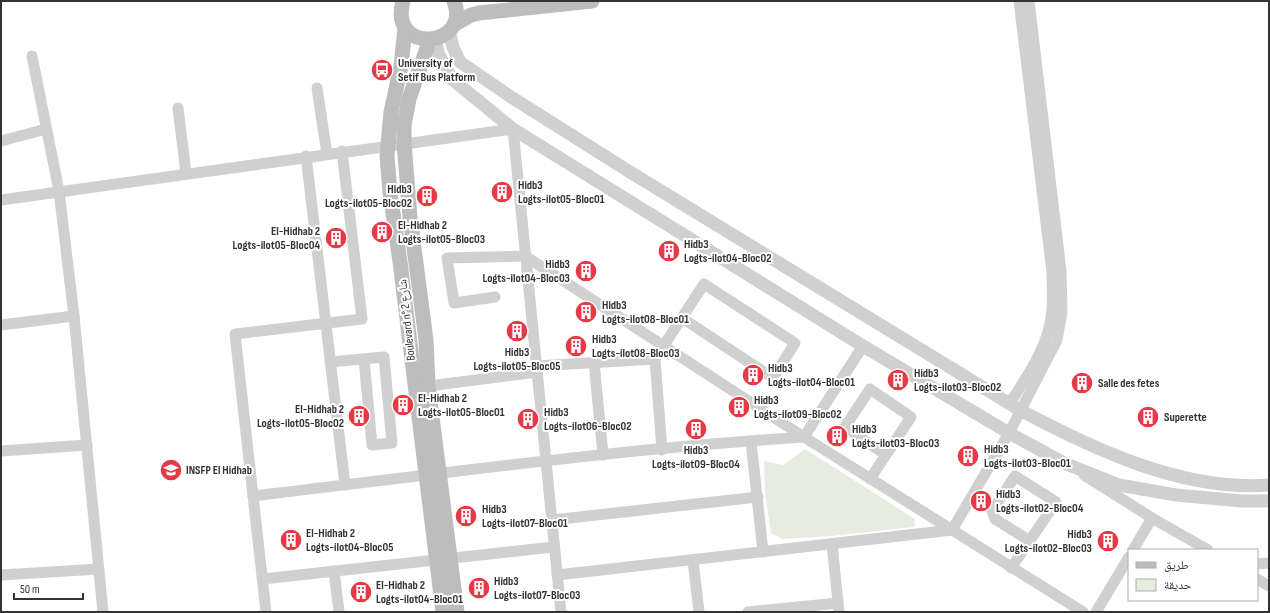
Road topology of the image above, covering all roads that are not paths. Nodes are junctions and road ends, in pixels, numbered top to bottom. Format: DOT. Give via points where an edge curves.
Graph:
graph roads {
  1 [pos="402,1"];
  2 [pos="454,1"];
  3 [pos="592,1"];
  4 [pos="1019,1"];
  5 [pos="1029,1"];
  6 [pos="452,27"];
  7 [pos="405,28"];
  8 [pos="431,40"];
  9 [pos="32,56"];
  10 [pos="317,88"];
  11 [pos="178,108"];
  12 [pos="46,129"];
  13 [pos="513,129"];
  14 [pos="1,141"];
  15 [pos="404,143"];
  16 [pos="388,145"];
  17 [pos="342,151"];
  18 [pos="327,154"];
  19 [pos="306,156"];
  20 [pos="186,173"];
  21 [pos="59,191"];
  22 [pos="1,200"];
  23 [pos="525,256"];
  24 [pos="495,297"];
  25 [pos="74,316"];
  26 [pos="682,318"];
  27 [pos="326,323"];
  28 [pos="1,325"];
  29 [pos="664,346"];
  30 [pos="863,346"];
  31 [pos="364,359"];
  32 [pos="655,359"];
  33 [pos="330,362"];
  34 [pos="594,362"];
  35 [pos="536,369"];
  36 [pos="421,387"];
  37 [pos="1015,407"];
  38 [pos="1009,433"];
  39 [pos="804,437"];
  40 [pos="751,441"];
  41 [pos="87,445"];
  42 [pos="662,450"];
  43 [pos="1,451"];
  44 [pos="603,455"];
  45 [pos="886,455"];
  46 [pos="546,461"];
  47 [pos="1064,463"];
  48 [pos="432,473"];
  49 [pos="870,479"];
  50 [pos="345,485"];
  51 [pos="1269,485"];
  52 [pos="253,496"];
  53 [pos="758,497"];
  54 [pos="1269,501"];
  55 [pos="1152,518"];
  56 [pos="552,520"];
  57 [pos="952,530"];
  58 [pos="1030,541"];
  59 [pos="832,544"];
  60 [pos="554,547"];
  61 [pos="1134,549"];
  62 [pos="1206,549"];
  63 [pos="763,552"];
  64 [pos="443,559"];
  65 [pos="1128,559"];
  66 [pos="693,560"];
  67 [pos="1269,563"];
  68 [pos="1258,564"];
  69 [pos="1012,568"];
  70 [pos="99,569"];
  71 [pos="334,571"];
  72 [pos="1,575"];
  73 [pos="557,576"];
  74 [pos="263,579"];
  75 [pos="1258,580"];
  76 [pos="1269,586"];
  77 [pos="838,607"];
  78 [pos="780,610"];
  79 [pos="103,612"];
  80 [pos="266,612"];
  81 [pos="339,612"];
  82 [pos="443,612"];
  83 [pos="457,612"];
  84 [pos="561,612"];
  85 [pos="699,612"];
  86 [pos="748,612"];
  87 [pos="1083,612"];
  88 [pos="1096,612"];
  1 -- 7 [label="main road" via="401,19"];
  2 -- 6 [label="main road" via="456,14"];
  3 -- 6 [label="main road" via="478,13"];
  4 -- 37 [label="street" via="1052,272 1052,310 1046,339"];
  5 -- 37 [label="street" via="1061,271 1062,312 1057,340 1040,376"];
  6 -- 8 [label="main road" via="442,36"];
  6 -- 37 [label="street" via="453,47 460,62 511,97"];
  7 -- 8 [label="main road" via="412,35"];
  7 -- 16 [label="main road, Boulevard n° شارع 2"];
  8 -- 13 [label="street" via="453,80"];
  8 -- 15 [label="main road, Boulevard n° شارع 2" via="409,99 404,125"];
  9 -- 12 [label="street"];
  10 -- 18 [label="street"];
  11 -- 20 [label="street"];
  12 -- 14 [label="street"];
  12 -- 21 [label="street"];
  13 -- 15 [label="street"];
  13 -- 23 [label="street"];
  13 -- 30 [label="street"];
  15 -- 16 [label="street"];
  15 -- 36 [label="main road, Boulevard n° شارع 2" via="410,217 426,340"];
  16 -- 17 [label="street"];
  16 -- 36 [label="main road, Boulevard n° شارع 2" via="390,192"];
  17 -- 18 [label="street"];
  17 -- 27 [label="street" via="362,319"];
  18 -- 19 [label="street"];
  19 -- 20 [label="street"];
  19 -- 27 [label="street"];
  20 -- 21 [label="street"];
  21 -- 22 [label="street"];
  21 -- 25 [label="street"];
  23 -- 24 [label="street" via="447,258 454,303"];
  23 -- 29 [label="street"];
  23 -- 35 [label="street"];
  25 -- 28 [label="street"];
  25 -- 41 [label="street"];
  26 -- 26 [label="street" via="704,284 795,343 772,378"];
  26 -- 29 [label="street"];
  27 -- 33 [label="street"];
  27 -- 52 [label="street" via="235,334"];
  29 -- 32 [label="street"];
  29 -- 39 [label="street"];
  30 -- 38 [label="street"];
  30 -- 39 [label="street"];
  31 -- 31 [label="street" via="384,357 392,443 372,445"];
  31 -- 33 [label="street"];
  32 -- 34 [label="street"];
  32 -- 42 [label="street"];
  33 -- 50 [label="street"];
  34 -- 35 [label="street"];
  34 -- 44 [label="street"];
  35 -- 36 [label="street"];
  35 -- 46 [label="street"];
  36 -- 48 [label="main road, Boulevard n° شارع 2"];
  37 -- 38 [label="street"];
  37 -- 51 [label="street" via="1058,430 1136,463 1188,479 1249,487"];
  38 -- 47 [label="street"];
  38 -- 57 [label="street"];
  39 -- 40 [label="street"];
  39 -- 49 [label="street"];
  40 -- 42 [label="street"];
  40 -- 53 [label="street"];
  41 -- 43 [label="street"];
  41 -- 70 [label="street"];
  42 -- 44 [label="street"];
  44 -- 46 [label="street"];
  45 -- 45 [label="street" via="911,417 870,389 845,427"];
  45 -- 49 [label="street"];
  46 -- 48 [label="street"];
  46 -- 56 [label="street"];
  47 -- 54 [label="street" via="1119,485 1176,495"];
  47 -- 55 [label="street"];
  48 -- 50 [label="street"];
  48 -- 64 [label="main road, Boulevard n° شارع 2"];
  49 -- 57 [label="street"];
  50 -- 52 [label="street"];
  52 -- 74 [label="street"];
  53 -- 56 [label="street"];
  53 -- 63 [label="street"];
  55 -- 61 [label="street"];
  55 -- 62 [label="street"];
  56 -- 60 [label="street"];
  57 -- 59 [label="street"];
  57 -- 69 [label="street"];
  58 -- 58 [label="street" via="1056,502 1015,476 992,511 995,519"];
  58 -- 69 [label="street"];
  59 -- 63 [label="street"];
  59 -- 77 [label="street"];
  60 -- 64 [label="street"];
  60 -- 73 [label="street"];
  63 -- 66 [label="street"];
  64 -- 71 [label="street"];
  64 -- 82 [label="main road, Boulevard n° شارع 2"];
  64 -- 83 [label="main road, Boulevard n° شارع 2"];
  65 -- 88 [label="street"];
  66 -- 73 [label="street"];
  66 -- 85 [label="street"];
  67 -- 68 [label="street"];
  69 -- 87 [label="street"];
  70 -- 72 [label="street"];
  70 -- 79 [label="street"];
  71 -- 74 [label="street"];
  71 -- 81 [label="street"];
  73 -- 84 [label="street"];
  74 -- 80 [label="street"];
  75 -- 76 [label="street"];
  77 -- 78 [label="street"];
  78 -- 86 [label="street"];
}
